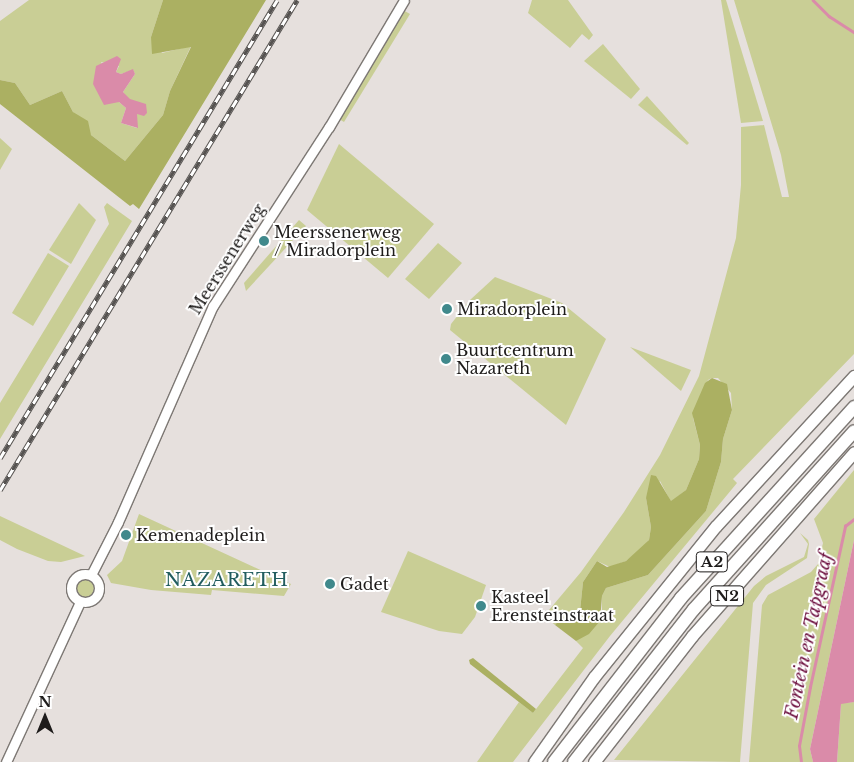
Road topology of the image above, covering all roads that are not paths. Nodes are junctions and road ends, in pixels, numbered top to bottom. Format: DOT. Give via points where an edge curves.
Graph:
graph roads {
  1 [pos="404,0"];
  2 [pos="854,376"];
  3 [pos="854,407"];
  4 [pos="854,430"];
  5 [pos="854,452"];
  6 [pos="91,575"];
  7 [pos="80,602"];
  8 [pos="552,736"];
  9 [pos="576,758"];
  10 [pos="6,762"];
  11 [pos="528,762"];
  12 [pos="534,762"];
  13 [pos="554,762"];
  14 [pos="594,762"];
  1 -- 6 [label="street, Meerssenerweg" via="318,144 213,306 122,513"];
  2 -- 8 [label="highway" via="716,526"];
  3 -- 13 [label="highway, A2" via="681,598"];
  4 -- 9 [label="highway, A2" via="694,609"];
  5 -- 14 [label="highway, N2" via="692,636"];
  6 -- 7 [label="street" via="98,582 98,594 90,602"];
  6 -- 7 [label="street" via="81,574 72,582 71,594"];
  7 -- 10 [label="street"];
  8 -- 11 [label="highway"];
  8 -- 12 [label="highway"];
}
